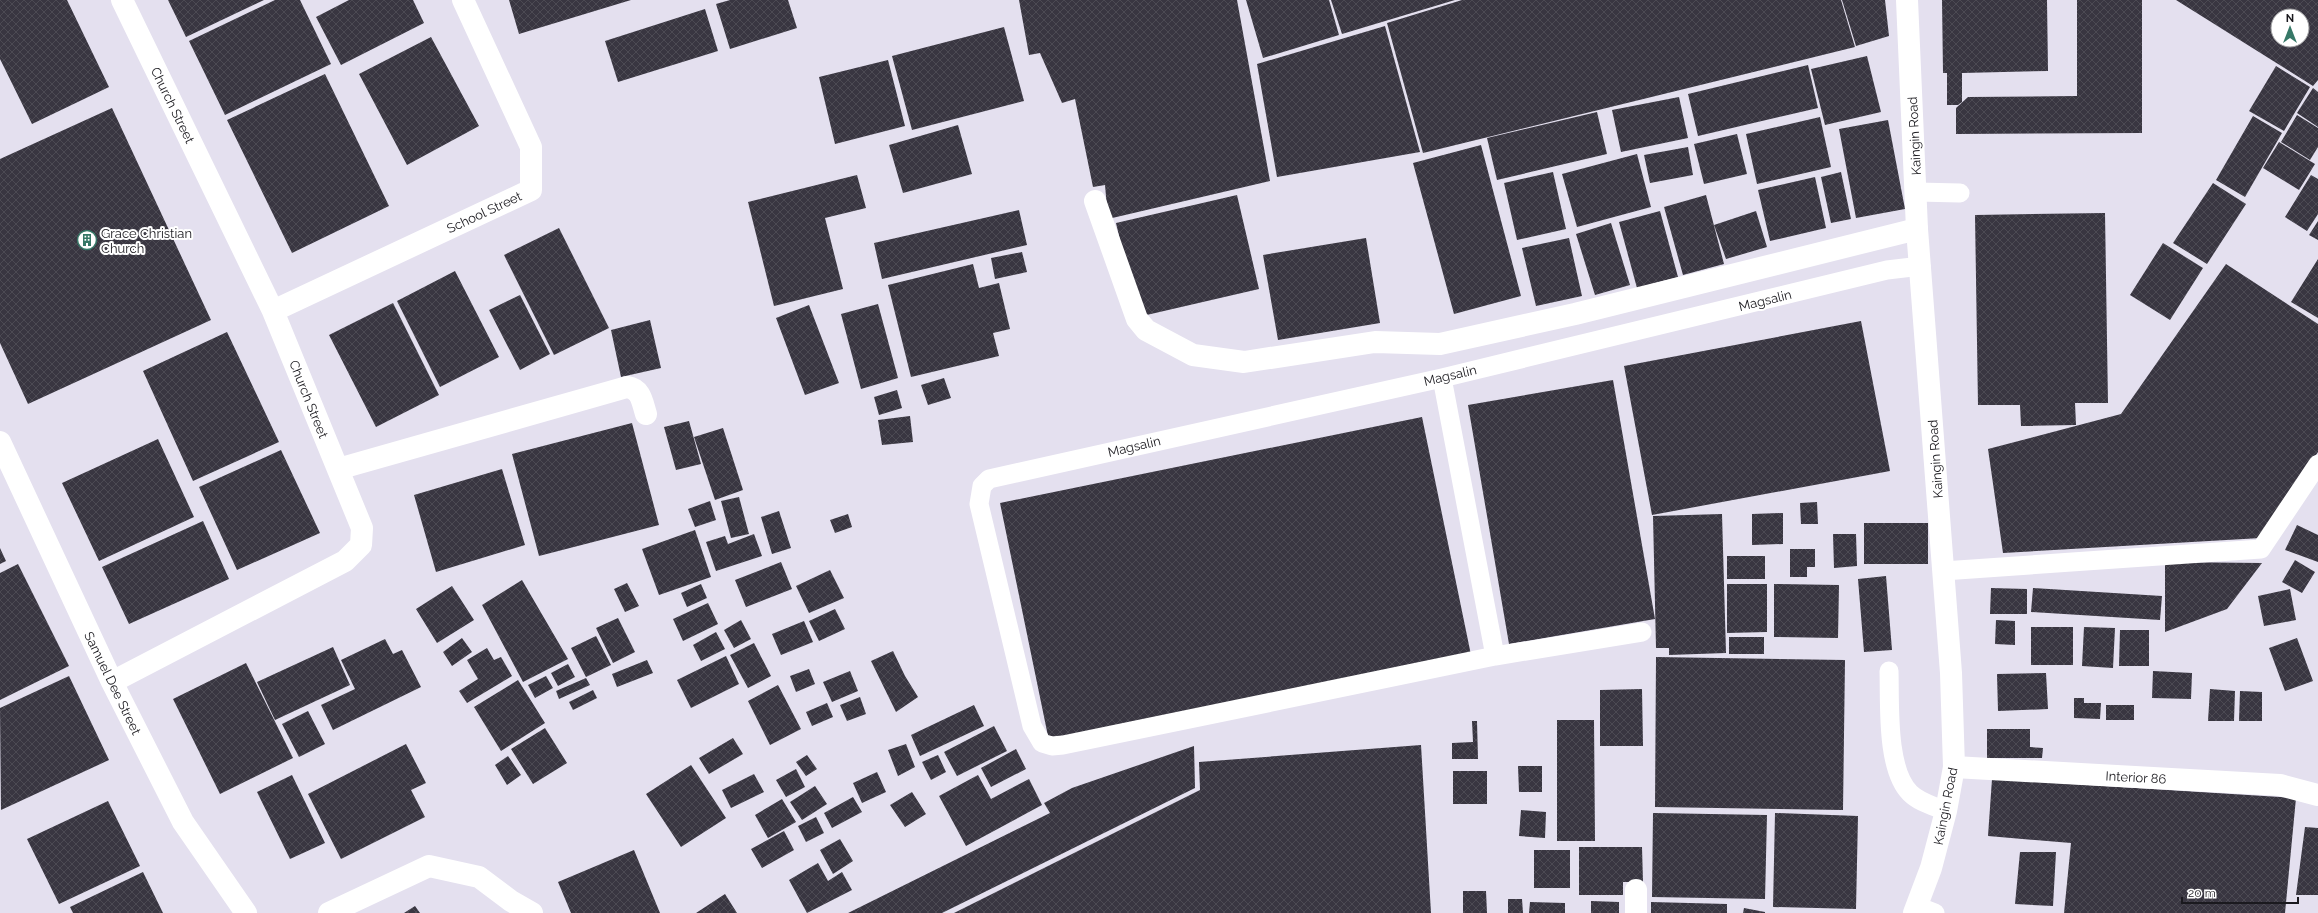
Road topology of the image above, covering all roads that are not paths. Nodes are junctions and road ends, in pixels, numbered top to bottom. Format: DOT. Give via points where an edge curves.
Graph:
graph roads {
  1 [pos="122,0"];
  2 [pos="462,0"];
  3 [pos="1907,0"];
  4 [pos="1917,192"];
  5 [pos="1960,193"];
  6 [pos="1094,201"];
  7 [pos="1917,229"];
  8 [pos="1920,266"];
  9 [pos="273,311"];
  10 [pos="1442,378"];
  11 [pos="646,414"];
  12 [pos="0,442"];
  13 [pos="2318,464"];
  14 [pos="338,468"];
  15 [pos="1943,571"];
  16 [pos="1642,632"];
  17 [pos="1495,656"];
  18 [pos="1889,671"];
  19 [pos="112,682"];
  20 [pos="1954,767"];
  21 [pos="2318,795"];
  22 [pos="1946,811"];
  23 [pos="1636,890"];
  24 [pos="1922,910"];
  25 [pos="246,913"];
  26 [pos="329,913"];
  27 [pos="532,913"];
  28 [pos="1636,913"];
  1 -- 9 [label="street, Church Street"];
  2 -- 9 [label="street, School Street" via="531,147 531,190"];
  3 -- 4 [label="street, Kaingin Road"];
  4 -- 5 [label="lane"];
  4 -- 7 [label="street, Kaingin Road"];
  6 -- 7 [label="street" via="1137,319 1146,330 1193,355 1244,362 1375,342 1440,344 1575,314"];
  7 -- 8 [label="street, Kaingin Road"];
  8 -- 10 [label="lane, Magsalin" via="1879,272"];
  8 -- 15 [label="street, Kaingin Road"];
  9 -- 14 [label="street, Church Street"];
  10 -- 17 [label="lane"];
  10 -- 17 [label="lane, Magsalin" via="1000,476 989,479 982,486 979,504 1032,726 1042,743 1052,746"];
  11 -- 14 [label="street" via="640,393 634,388 627,387"];
  12 -- 19 [label="street, Samuel Dee Street"];
  13 -- 15 [label="lane" via="2261,548"];
  14 -- 19 [label="street, Church Street" via="362,528 361,545 345,561"];
  15 -- 20 [label="street, Kaingin Road" via="1951,673"];
  16 -- 17 [label="lane"];
  18 -- 22 [label="lane" via="1892,751 1902,781 1910,793 1921,801"];
  19 -- 25 [label="street, Samuel Dee Street" via="183,822"];
  20 -- 21 [label="street, Interior 86" via="2280,785"];
  20 -- 22 [label="street, Kaingin Road"];
  22 -- 24 [label="street, Kaingin Road"];
  23 -- 28 [label="street"];
  26 -- 27 [label="street" via="429,866 479,877"];
}
